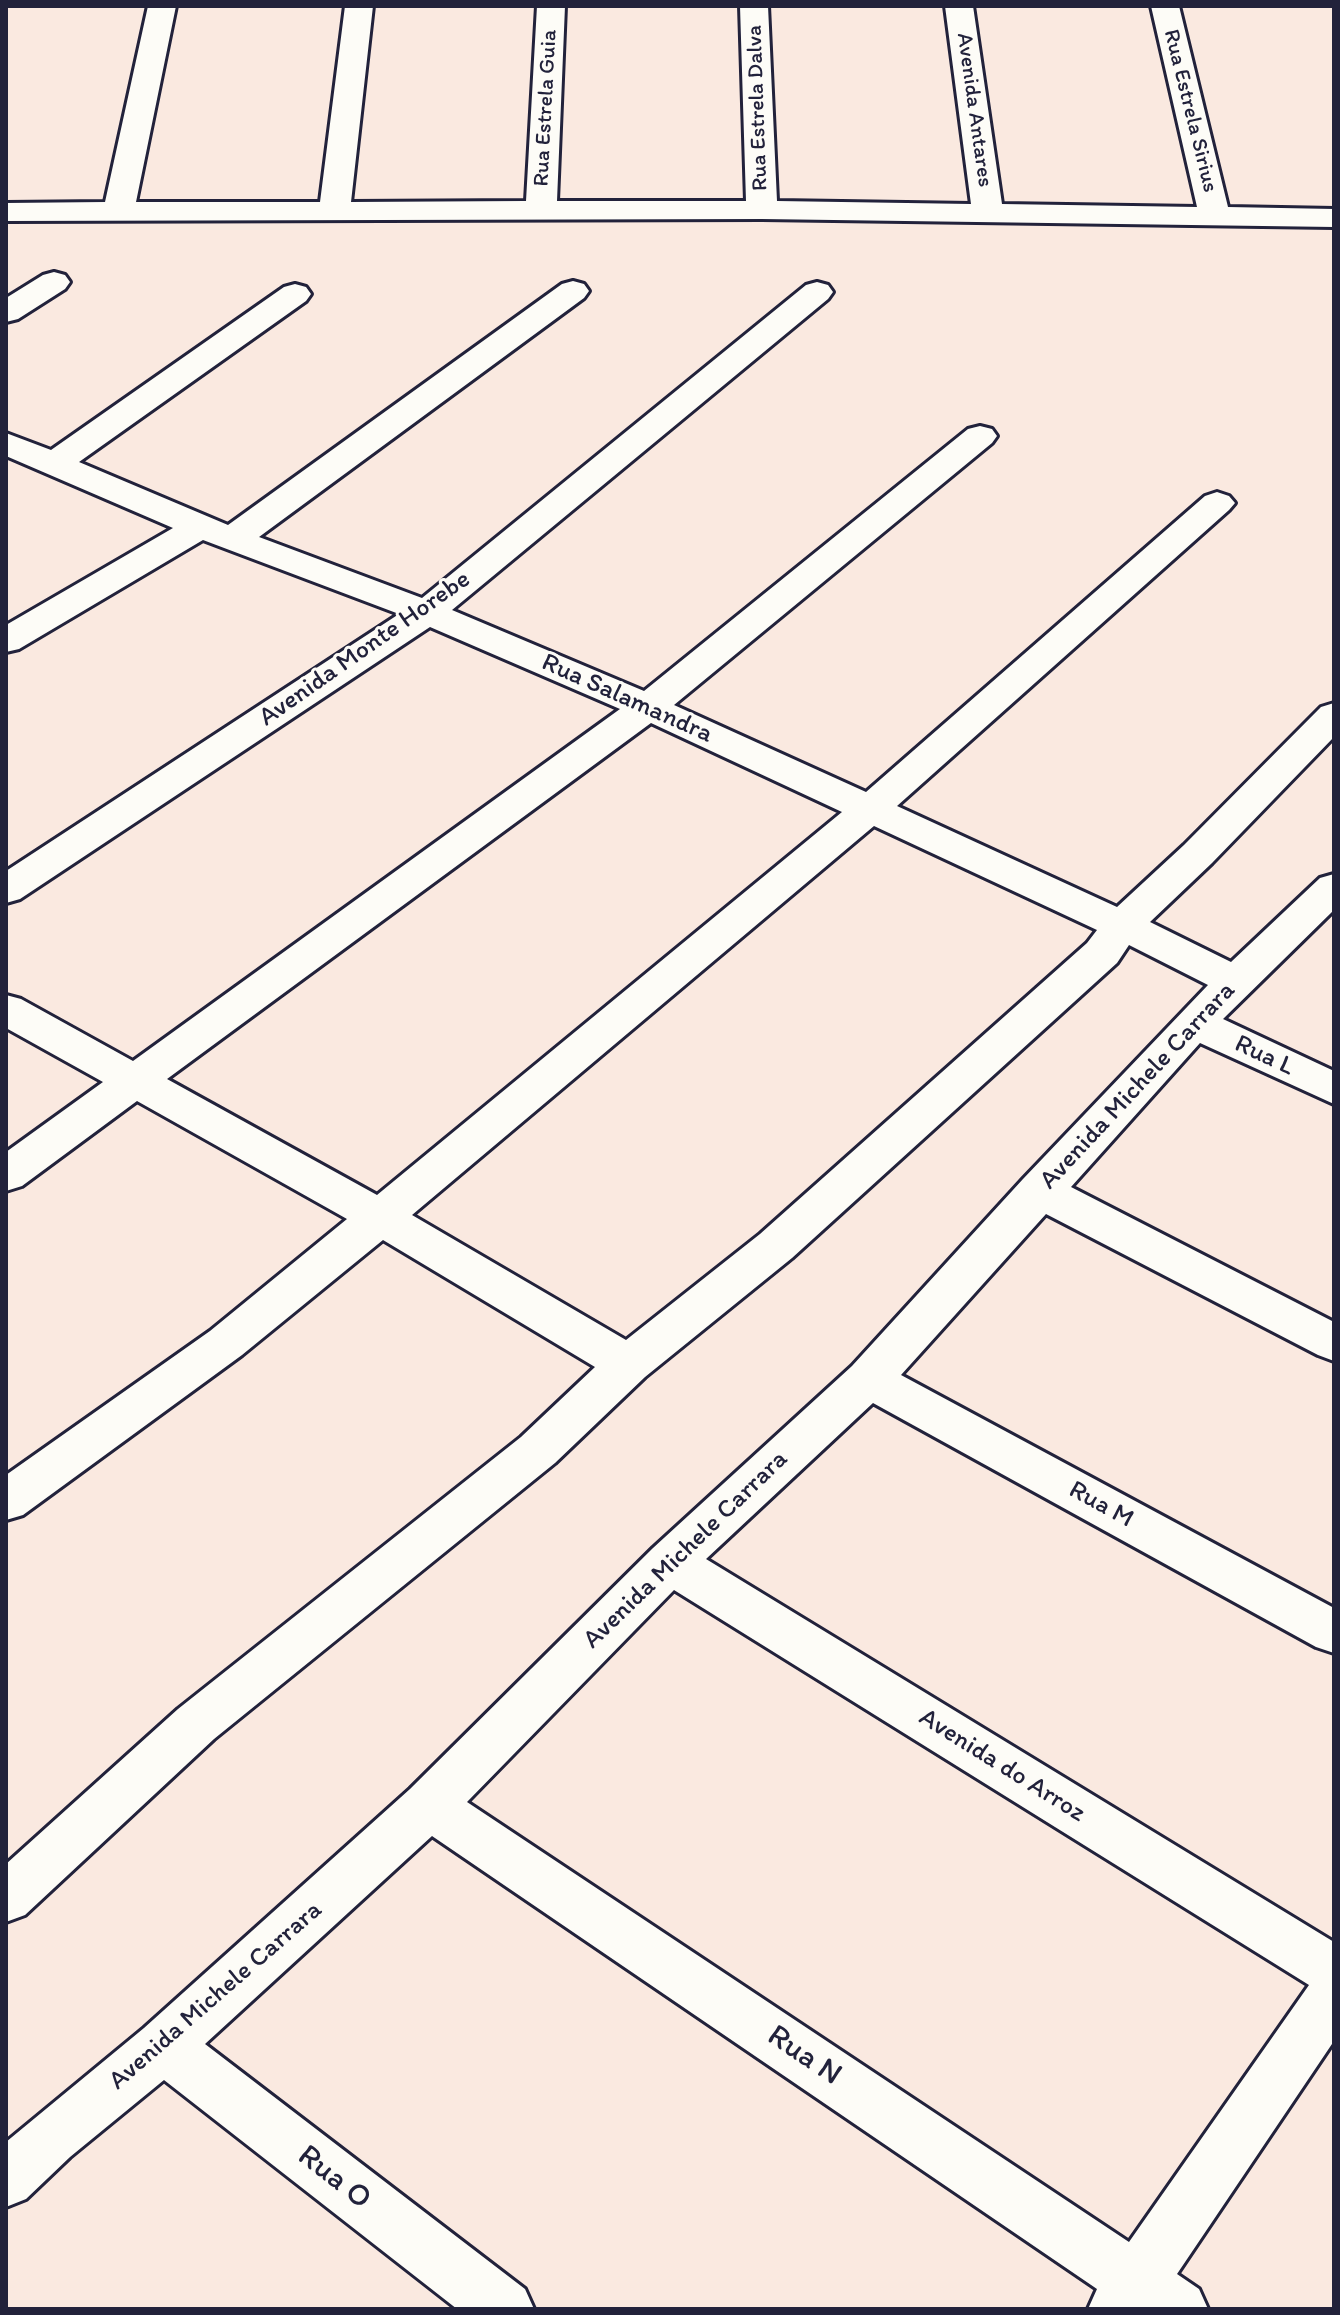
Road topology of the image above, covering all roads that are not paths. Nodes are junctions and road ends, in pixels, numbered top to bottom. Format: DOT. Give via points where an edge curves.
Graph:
graph roads {
  1 [pos="162,6"];
  2 [pos="359,6"];
  3 [pos="551,6"];
  4 [pos="754,6"];
  5 [pos="959,6"];
  6 [pos="1165,6"];
  7 [pos="762,210"];
  8 [pos="334,211"];
  9 [pos="541,211"];
  10 [pos="6,212"];
  11 [pos="118,213"];
  12 [pos="988,213"];
  13 [pos="1215,217"];
  14 [pos="1334,218"];
  15 [pos="54,282"];
  16 [pos="573,291"];
  17 [pos="817,292"];
  18 [pos="295,294"];
  19 [pos="6,312"];
  20 [pos="980,436"];
  21 [pos="6,443"];
  22 [pos="54,464"];
  23 [pos="1217,503"];
  24 [pos="217,532"];
  25 [pos="427,612"];
  26 [pos="6,641"];
  27 [pos="648,707"];
  28 [pos="1334,715"];
  29 [pos="869,810"];
  30 [pos="1334,887"];
  31 [pos="6,890"];
  32 [pos="1122,925"];
  33 [pos="1236,982"];
  34 [pos="6,1009"];
  35 [pos="1194,1023"];
  36 [pos="135,1081"];
  37 [pos="1334,1089"];
  38 [pos="6,1175"];
  39 [pos="1039,1190"];
  40 [pos="380,1217"];
  41 [pos="1334,1343"];
  42 [pos="628,1364"];
  43 [pos="869,1379"];
  44 [pos="6,1501"];
  45 [pos="670,1562"];
  46 [pos="1334,1632"];
  47 [pos="429,1805"];
  48 [pos="6,1898"];
  49 [pos="1334,1971"];
  50 [pos="1334,1994"];
  51 [pos="164,2046"];
  52 [pos="6,2180"];
  53 [pos="1145,2300"];
  54 [pos="504,2309"];
  1 -- 11 [label="street"];
  2 -- 8 [label="street"];
  3 -- 9 [label="street, Rua Estrela Guia"];
  4 -- 7 [label="street, Rua Estrela Dalva"];
  5 -- 12 [label="street, Avenida Antares"];
  6 -- 13 [label="street, Rua Estrela Sirius"];
  7 -- 9 [label="street"];
  7 -- 12 [label="street"];
  8 -- 9 [label="street"];
  8 -- 11 [label="street"];
  10 -- 11 [label="street"];
  12 -- 13 [label="street"];
  13 -- 14 [label="street"];
  15 -- 19 [label="street"];
  16 -- 24 [label="street"];
  17 -- 25 [label="street, Avenida Monte Horebe"];
  18 -- 22 [label="street"];
  20 -- 27 [label="street"];
  21 -- 22 [label="street, Rua Salamandra"];
  22 -- 24 [label="street, Rua Salamandra"];
  23 -- 29 [label="street"];
  24 -- 25 [label="street, Rua Salamandra"];
  24 -- 26 [label="street"];
  25 -- 27 [label="street, Rua Salamandra"];
  25 -- 31 [label="street, Avenida Monte Horebe"];
  27 -- 29 [label="street, Rua Salamandra"];
  27 -- 36 [label="street"];
  28 -- 32 [label="street"];
  29 -- 32 [label="street, Rua Salamandra"];
  29 -- 40 [label="street"];
  30 -- 33 [label="street, Avenida Michele Carrara"];
  32 -- 33 [label="street, Rua Salamandra"];
  32 -- 42 [label="street" via="1102,953 903,1134 776,1246"];
  33 -- 35 [label="street, Avenida Michele Carrara"];
  34 -- 36 [label="street"];
  35 -- 37 [label="street, Rua L"];
  35 -- 39 [label="street, Avenida Michele Carrara"];
  36 -- 38 [label="street"];
  36 -- 40 [label="street"];
  39 -- 41 [label="street"];
  39 -- 43 [label="street, Avenida Michele Carrara"];
  40 -- 42 [label="street"];
  40 -- 44 [label="street" via="226,1343"];
  42 -- 48 [label="street" via="538,1450 196,1724"];
  43 -- 45 [label="street, Avenida Michele Carrara"];
  43 -- 46 [label="street, Rua M"];
  45 -- 47 [label="street, Avenida Michele Carrara"];
  45 -- 49 [label="street, Avenida do Arroz"];
  47 -- 51 [label="street, Avenida Michele Carrara"];
  47 -- 53 [label="street, Rua N"];
  50 -- 53 [label="street"];
  51 -- 52 [label="street, Avenida Michele Carrara"];
  51 -- 54 [label="street, Rua O"];
}
